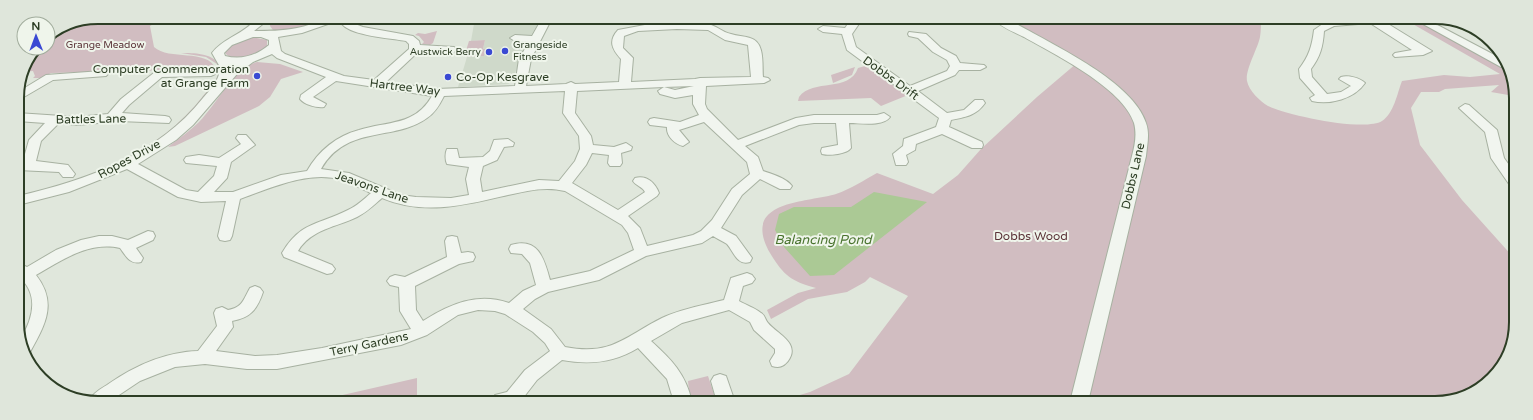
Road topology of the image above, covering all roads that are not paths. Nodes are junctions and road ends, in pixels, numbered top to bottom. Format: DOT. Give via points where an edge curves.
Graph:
graph roads {
  1 [pos="255,24"];
  2 [pos="263,24"];
  3 [pos="331,24"];
  4 [pos="350,24"];
  5 [pos="544,24"];
  6 [pos="853,24"];
  7 [pos="1008,24"];
  8 [pos="1324,24"];
  9 [pos="1381,24"];
  10 [pos="1428,24"];
  11 [pos="823,29"];
  12 [pos="847,31"];
  13 [pos="921,35"];
  14 [pos="238,38"];
  15 [pos="515,38"];
  16 [pos="535,39"];
  17 [pos="270,40"];
  18 [pos="415,48"];
  19 [pos="448,53"];
  20 [pos="1399,55"];
  21 [pos="255,58"];
  22 [pos="222,59"];
  23 [pos="292,60"];
  24 [pos="1499,62"];
  25 [pos="956,66"];
  26 [pos="980,67"];
  27 [pos="712,72"];
  28 [pos="668,73"];
  29 [pos="102,74"];
  30 [pos="211,74"];
  31 [pos="335,76"];
  32 [pos="1344,78"];
  33 [pos="27,81"];
  34 [pos="39,82"];
  35 [pos="695,82"];
  36 [pos="220,84"];
  37 [pos="377,84"];
  38 [pos="625,84"];
  39 [pos="571,86"];
  40 [pos="520,89"];
  41 [pos="664,90"];
  42 [pos="909,91"];
  43 [pos="24,92"];
  44 [pos="440,93"];
  45 [pos="978,102"];
  46 [pos="320,104"];
  47 [pos="1465,108"];
  48 [pos="706,117"];
  49 [pos="884,117"];
  50 [pos="24,118"];
  51 [pos="111,118"];
  52 [pos="842,119"];
  53 [pos="56,120"];
  54 [pos="165,120"];
  55 [pos="654,122"];
  56 [pos="943,123"];
  57 [pos="250,143"];
  58 [pos="508,143"];
  59 [pos="977,144"];
  60 [pos="737,146"];
  61 [pos="586,149"];
  62 [pos="827,151"];
  63 [pos="452,152"];
  64 [pos="619,154"];
  65 [pos="192,160"];
  66 [pos="902,162"];
  67 [pos="126,163"];
  68 [pos="223,163"];
  69 [pos="477,163"];
  70 [pos="24,164"];
  71 [pos="24,166"];
  72 [pos="312,173"];
  73 [pos="68,174"];
  74 [pos="757,174"];
  75 [pos="1509,174"];
  76 [pos="640,181"];
  77 [pos="563,185"];
  78 [pos="785,186"];
  79 [pos="381,191"];
  80 [pos="234,196"];
  81 [pos="476,197"];
  82 [pos="24,198"];
  83 [pos="201,198"];
  84 [pos="619,216"];
  85 [pos="713,230"];
  86 [pos="148,236"];
  87 [pos="225,236"];
  88 [pos="452,241"];
  89 [pos="516,249"];
  90 [pos="642,252"];
  91 [pos="745,258"];
  92 [pos="327,269"];
  93 [pos="24,271"];
  94 [pos="24,272"];
  95 [pos="747,279"];
  96 [pos="544,287"];
  97 [pos="255,292"];
  98 [pos="731,304"];
  99 [pos="511,310"];
  100 [pos="421,331"];
  101 [pos="640,340"];
  102 [pos="27,342"];
  103 [pos="559,353"];
  104 [pos="203,357"];
  105 [pos="778,361"];
  106 [pos="720,382"];
  107 [pos="104,396"];
  108 [pos="512,396"];
  109 [pos="682,396"];
  110 [pos="724,396"];
  111 [pos="1080,396"];
  1 -- 14 [label="street, Ropes Drive"];
  2 -- 17 [label="street, Ropes Drive"];
  3 -- 17 [label="street"];
  4 -- 18 [label="street" via="360,30 408,38 415,43"];
  5 -- 16 [label="street"];
  6 -- 12 [label="street"];
  7 -- 111 [label="street, Dobbs Lane" via="1112,87 1131,106 1141,124 1142,135 1138,156"];
  8 -- 32 [label="street" via="1319,30 1318,46 1312,60 1305,69 1306,78 1320,98 1348,94 1355,90 1360,80"];
  9 -- 20 [label="street" via="1427,51"];
  10 -- 24 [label="street"];
  11 -- 12 [label="street"];
  12 -- 42 [label="street, Dobbs Drift" via="847,41 855,52"];
  13 -- 25 [label="street" via="937,50 952,58"];
  14 -- 17 [label="street, Ropes Drive"];
  14 -- 22 [label="street, Ropes Drive" via="227,42 219,49 218,56"];
  15 -- 16 [label="street"];
  16 -- 40 [label="street" via="522,68"];
  17 -- 21 [label="street, Ropes Drive"];
  17 -- 23 [label="street, Hartree Way" via="276,52"];
  18 -- 19 [label="street" via="450,49"];
  18 -- 37 [label="street"];
  21 -- 22 [label="street, Ropes Drive" via="236,62"];
  21 -- 23 [label="street, Hartree Way"];
  21 -- 36 [label="street, Ropes Drive" via="237,68"];
  22 -- 36 [label="street, Ropes Drive" via="226,70"];
  23 -- 31 [label="street, Hartree Way"];
  25 -- 26 [label="street"];
  25 -- 42 [label="street" via="951,73"];
  27 -- 35 [label="street, Hartree Way"];
  28 -- 35 [label="street, Hartree Way"];
  29 -- 34 [label="street" via="56,75"];
  30 -- 51 [label="street" via="159,74 145,82"];
  31 -- 37 [label="street, Hartree Way"];
  31 -- 46 [label="street" via="307,95 306,99"];
  33 -- 34 [label="street"];
  34 -- 43 [label="street"];
  35 -- 38 [label="street, Hartree Way"];
  35 -- 38 [label="street, Hartree Way" via="761,80 755,46 750,42 723,36 708,26 637,28 624,31 618,38 618,49 627,58"];
  35 -- 41 [label="street" via="675,94"];
  35 -- 48 [label="street" via="700,108"];
  36 -- 67 [label="street, Ropes Drive" via="181,128 155,147"];
  37 -- 44 [label="street, Hartree Way"];
  38 -- 39 [label="street, Hartree Way"];
  39 -- 40 [label="street, Hartree Way"];
  39 -- 61 [label="street" via="568,111 586,138"];
  40 -- 44 [label="street, Hartree Way"];
  42 -- 56 [label="street, Dobbs Drift"];
  44 -- 72 [label="street" via="430,109 414,121 397,127 362,132 344,141 320,160"];
  45 -- 56 [label="street" via="968,113"];
  47 -- 75 [label="street" via="1490,130 1498,158"];
  48 -- 55 [label="street" via="676,136"];
  48 -- 60 [label="street"];
  49 -- 52 [label="street"];
  50 -- 53 [label="street, Battles Lane"];
  51 -- 53 [label="street, Battles Lane"];
  51 -- 54 [label="street, Battles Lane"];
  52 -- 60 [label="street" via="796,122"];
  52 -- 62 [label="street" via="845,148"];
  53 -- 70 [label="street" via="35,140"];
  56 -- 59 [label="street, Dobbs Drift"];
  56 -- 66 [label="street" via="909,142 910,148 899,154"];
  57 -- 68 [label="street"];
  58 -- 69 [label="street" via="499,143 497,152 487,162"];
  60 -- 74 [label="street" via="754,162"];
  61 -- 64 [label="street"];
  61 -- 77 [label="street" via="582,161"];
  63 -- 69 [label="street" via="452,161"];
  65 -- 68 [label="street" via="200,158"];
  67 -- 82 [label="street, Ropes Drive" via="84,181"];
  67 -- 83 [label="street, Jeavons Lane" via="183,194"];
  68 -- 83 [label="street" via="220,178"];
  69 -- 81 [label="street" via="473,179"];
  71 -- 73 [label="street" via="62,168"];
  72 -- 79 [label="street, Jeavons Lane" via="340,174"];
  72 -- 80 [label="street, Jeavons Lane" via="286,178"];
  74 -- 78 [label="street"];
  74 -- 85 [label="street" via="734,195"];
  76 -- 84 [label="street" via="650,186 657,194"];
  77 -- 81 [label="street, Jeavons Lane" via="539,184"];
  77 -- 84 [label="street, Jeavons Lane"];
  79 -- 81 [label="street, Jeavons Lane" via="402,200 416,202 451,203"];
  79 -- 92 [label="street" via="353,214 318,226 294,243 289,253"];
  80 -- 83 [label="street, Jeavons Lane"];
  80 -- 87 [label="street"];
  84 -- 90 [label="street, Jeavons Lane" via="633,228"];
  85 -- 90 [label="street" via="697,239"];
  85 -- 91 [label="street" via="731,240"];
  86 -- 93 [label="street" via="132,252 118,241 108,240 88,244"];
  88 -- 100 [label="street" via="461,259 401,282 408,311"];
  89 -- 96 [label="street" via="526,248 537,261"];
  90 -- 96 [label="street" via="594,276"];
  94 -- 102 [label="street" via="38,286 41,306 36,327"];
  95 -- 98 [label="street" via="736,282"];
  96 -- 99 [label="street" via="528,295"];
  97 -- 104 [label="street" via="246,311 223,315 226,327"];
  98 -- 101 [label="street" via="668,323"];
  98 -- 105 [label="street" via="757,318 760,326 782,344 783,354"];
  99 -- 100 [label="street, Terry Gardens" via="505,306 491,304 465,307 453,311"];
  99 -- 103 [label="street, Terry Gardens" via="549,336"];
  100 -- 104 [label="street, Terry Gardens" via="402,339 277,362 243,363"];
  101 -- 103 [label="street" via="613,354 596,357 577,357"];
  101 -- 109 [label="street" via="676,375"];
  103 -- 108 [label="street" via="536,369"];
  104 -- 107 [label="street, Terry Gardens" via="159,365 120,384"];
  106 -- 110 [label="street"];
}
